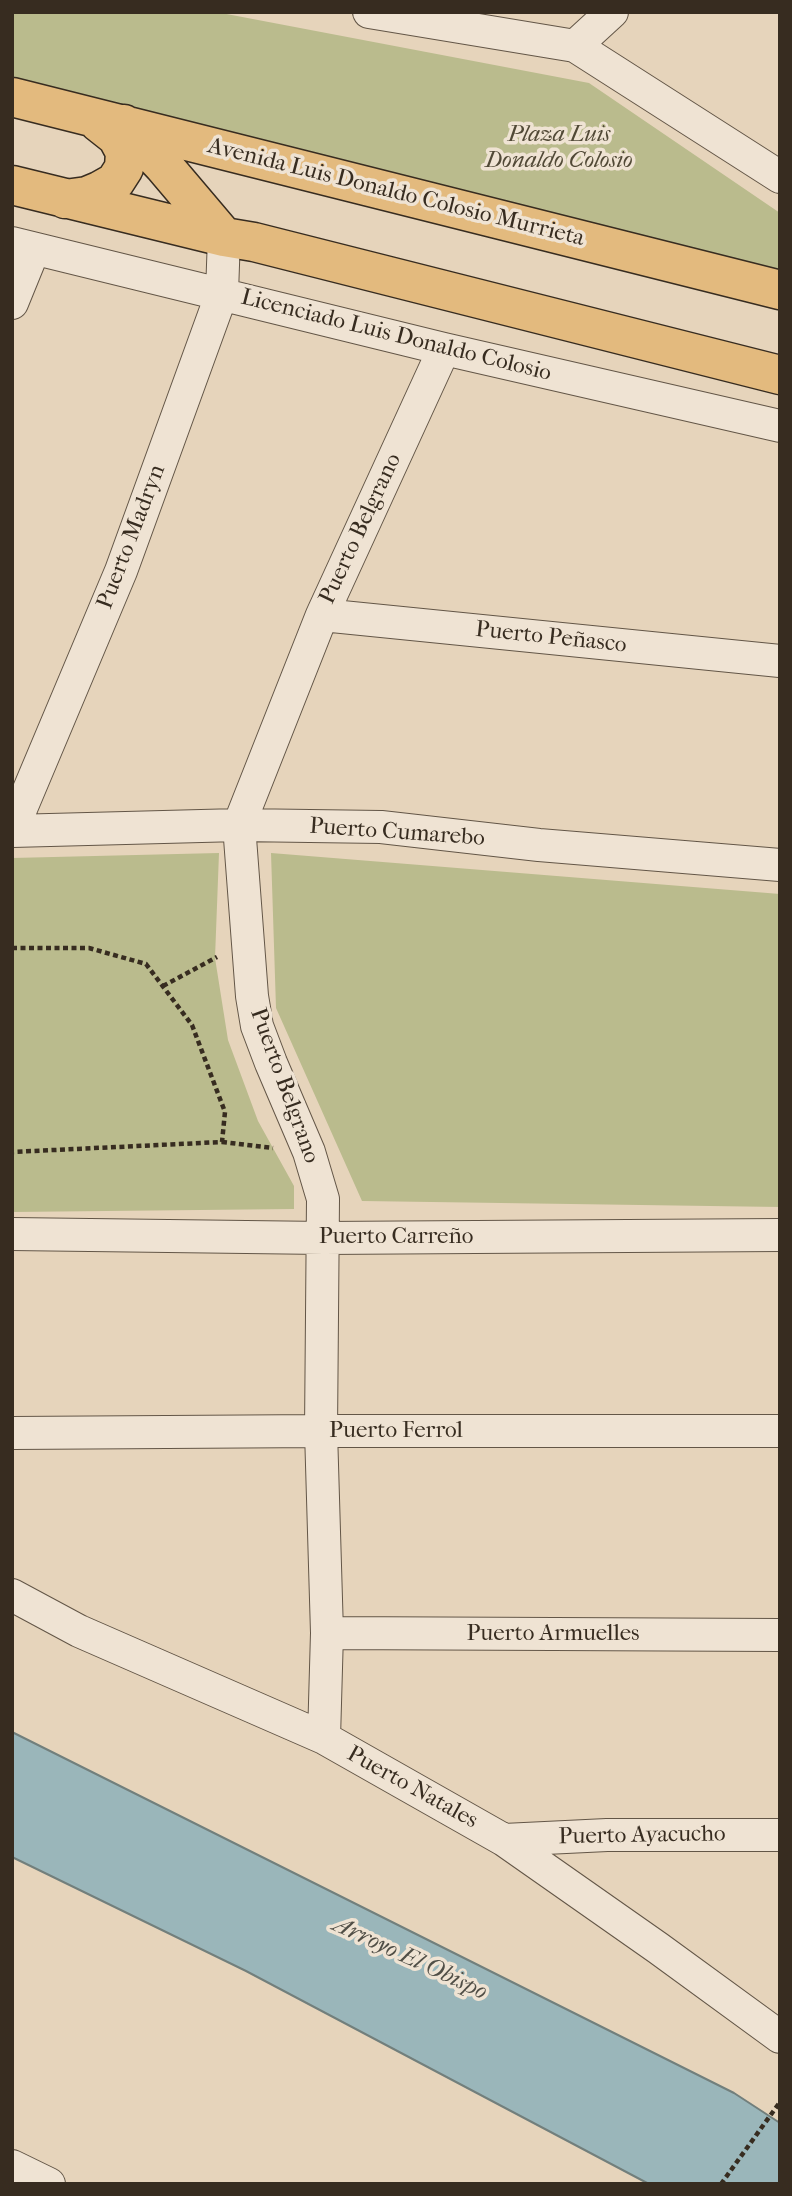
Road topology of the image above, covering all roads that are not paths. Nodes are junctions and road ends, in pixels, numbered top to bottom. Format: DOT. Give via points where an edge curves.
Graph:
graph roads {
  1 [pos="369,12"];
  2 [pos="612,12"];
  3 [pos="575,46"];
  4 [pos="12,97"];
  5 [pos="108,120"];
  6 [pos="246,155"];
  7 [pos="780,177"];
  8 [pos="12,186"];
  9 [pos="65,199"];
  10 [pos="210,226"];
  11 [pos="23,246"];
  12 [pos="780,290"];
  13 [pos="222,293"];
  14 [pos="12,303"];
  15 [pos="444,349"];
  16 [pos="780,375"];
  17 [pos="780,426"];
  18 [pos="322,615"];
  19 [pos="780,661"];
  20 [pos="239,825"];
  21 [pos="12,831"];
  22 [pos="780,865"];
  23 [pos="12,1234"];
  24 [pos="780,1235"];
  25 [pos="324,1238"];
  26 [pos="321,1431"];
  27 [pos="780,1431"];
  28 [pos="12,1433"];
  29 [pos="12,1595"];
  30 [pos="327,1633"];
  31 [pos="780,1635"];
  32 [pos="324,1738"];
  33 [pos="780,1835"];
  34 [pos="504,1840"];
  35 [pos="780,2037"];
  1 -- 3 [label="street"];
  2 -- 3 [label="street"];
  3 -- 7 [label="street"];
  4 -- 5 [label="main road, Avenida Luis Donaldo Colosio Murrieta"];
  5 -- 6 [label="main road, Avenida Luis Donaldo Colosio Murrieta"];
  5 -- 9 [label="main road" via="125,152 124,168 115,182 99,191"];
  5 -- 10 [label="main road" via="172,174"];
  6 -- 10 [label="main road" via="207,171 198,191"];
  6 -- 12 [label="main road, Avenida Luis Donaldo Colosio Murrieta"];
  8 -- 9 [label="main road"];
  9 -- 10 [label="main road"];
  10 -- 13 [label="street, Puerto Madryn"];
  10 -- 16 [label="main road" via="254,242"];
  11 -- 13 [label="street, Licenciado Luis Donaldo Colosio"];
  11 -- 14 [label="street"];
  13 -- 15 [label="street, Licenciado Luis Donaldo Colosio"];
  13 -- 21 [label="street, Puerto Madryn" via="121,571"];
  15 -- 17 [label="street, Licenciado Luis Donaldo Colosio"];
  15 -- 18 [label="street, Puerto Belgrano"];
  18 -- 19 [label="street, Puerto Peñasco"];
  18 -- 20 [label="street, Puerto Belgrano"];
  20 -- 21 [label="street, Puerto Cumarebo"];
  20 -- 22 [label="street, Puerto Cumarebo" via="381,827"];
  20 -- 25 [label="street, Puerto Belgrano" via="257,1026 309,1152 323,1199"];
  23 -- 25 [label="street, Puerto Carreño"];
  24 -- 25 [label="street, Puerto Carreño"];
  25 -- 26 [label="street, Puerto Belgrano"];
  26 -- 27 [label="street, Puerto Ferrol"];
  26 -- 28 [label="street, Puerto Ferrol"];
  26 -- 30 [label="street, Puerto Belgrano"];
  29 -- 32 [label="street, Puerto Natales" via="79,1632"];
  30 -- 31 [label="street, Puerto Armuelles"];
  30 -- 32 [label="street, Puerto Belgrano"];
  32 -- 34 [label="street, Puerto Natales"];
  33 -- 34 [label="street, Puerto Ayacucho"];
  34 -- 35 [label="street, Puerto Natales"];
}
